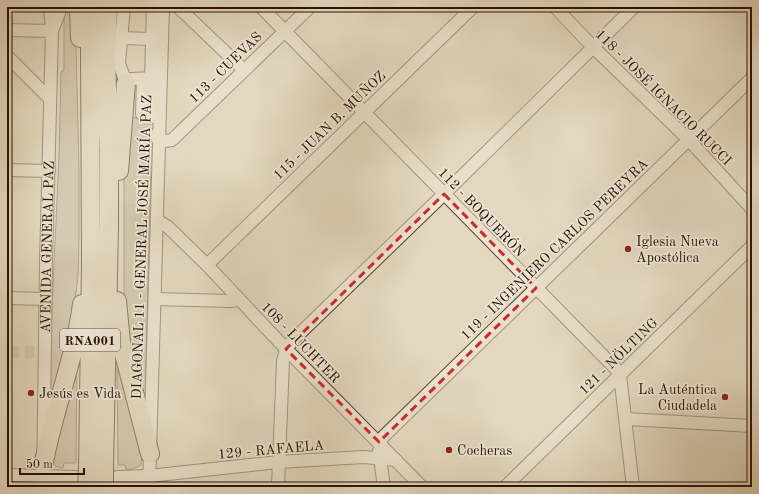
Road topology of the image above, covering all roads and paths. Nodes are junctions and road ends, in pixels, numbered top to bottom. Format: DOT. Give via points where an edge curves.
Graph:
graph roads {
  1 [pos="50,7"];
  2 [pos="60,7"];
  3 [pos="79,7"];
  4 [pos="92,7"];
  5 [pos="108,7"];
  6 [pos="124,7"];
  7 [pos="153,7"];
  8 [pos="162,7"];
  9 [pos="178,7"];
  10 [pos="261,7"];
  11 [pos="310,7"];
  12 [pos="473,7"];
  13 [pos="555,7"];
  14 [pos="634,7"];
  15 [pos="7,30"];
  16 [pos="52,31"];
  17 [pos="284,31"];
  18 [pos="121,38"];
  19 [pos="152,39"];
  20 [pos="593,47"];
  21 [pos="7,56"];
  22 [pos="244,70"];
  23 [pos="147,78"];
  24 [pos="752,78"];
  25 [pos="126,83"];
  26 [pos="50,99"];
  27 [pos="364,111"];
  28 [pos="142,114"];
  29 [pos="91,133"];
  30 [pos="689,140"];
  31 [pos="159,142"];
  32 [pos="7,170"];
  33 [pos="49,171"];
  34 [pos="444,194"];
  35 [pos="752,209"];
  36 [pos="103,217"];
  37 [pos="157,220"];
  38 [pos="752,246"];
  39 [pos="207,265"];
  40 [pos="536,288"];
  41 [pos="7,298"];
  42 [pos="46,299"];
  43 [pos="155,299"];
  44 [pos="239,300"];
  45 [pos="286,349"];
  46 [pos="620,375"];
  47 [pos="626,419"];
  48 [pos="752,426"];
  49 [pos="379,442"];
  50 [pos="150,454"];
  51 [pos="380,458"];
  52 [pos="396,460"];
  53 [pos="278,462"];
  54 [pos="7,475"];
  55 [pos="43,475"];
  56 [pos="96,477"];
  57 [pos="149,482"];
  58 [pos="278,487"];
  59 [pos="384,487"];
  60 [pos="422,487"];
  61 [pos="505,487"];
  62 [pos="633,487"];
  1 -- 16 [label="street, AVENIDA GENERAL PAZ"];
  2 -- 16 [label="street"];
  3 -- 29 [label="highway"];
  4 -- 29 [label="highway, RNA001"];
  5 -- 36 [label="highway, RNA001" via="106,58 109,150"];
  6 -- 18 [label="street"];
  7 -- 19 [label="street"];
  8 -- 31 [label="street, DIAGONAL 11 - GENERAL JOSÉ MARÍA PAZ"];
  9 -- 22 [label="street"];
  10 -- 17 [label="street, 112 - BOQUERÓN"];
  11 -- 17 [label="street, 113 - CUEVAS"];
  12 -- 27 [label="street, 115 - JUAN B. MUÑOZ"];
  13 -- 20 [label="street, 118 - JOSÉ IGNACIO RUCCI"];
  14 -- 20 [label="street"];
  15 -- 16 [label="street"];
  16 -- 26 [label="street, AVENIDA GENERAL PAZ"];
  17 -- 22 [label="street, 113 - CUEVAS"];
  17 -- 27 [label="street, 112 - BOQUERÓN"];
  18 -- 19 [label="street"];
  18 -- 25 [label="street" via="119,63"];
  19 -- 23 [label="street"];
  20 -- 30 [label="street, 118 - JOSÉ IGNACIO RUCCI"];
  20 -- 34 [label="street"];
  21 -- 26 [label="street"];
  22 -- 31 [label="street, 113 - CUEVAS" via="172,140"];
  23 -- 25 [label="street" via="130,79"];
  23 -- 28 [label="street"];
  23 -- 31 [label="street" via="152,122"];
  24 -- 30 [label="street, 119 - INGENIERO CARLOS PEREYRA"];
  25 -- 36 [label="highway" via="119,171"];
  26 -- 33 [label="street, AVENIDA GENERAL PAZ"];
  27 -- 34 [label="street, 112 - BOQUERÓN"];
  27 -- 39 [label="street, 115 - JUAN B. MUÑOZ"];
  29 -- 36 [label="highway, RNA001"];
  30 -- 35 [label="street, 118 - JOSÉ IGNACIO RUCCI"];
  30 -- 40 [label="street, 119 - INGENIERO CARLOS PEREYRA"];
  31 -- 37 [label="street, DIAGONAL 11 - GENERAL JOSÉ MARÍA PAZ"];
  32 -- 33 [label="street"];
  33 -- 42 [label="street, AVENIDA GENERAL PAZ"];
  34 -- 40 [label="street, 112 - BOQUERÓN"];
  34 -- 45 [label="street"];
  36 -- 50 [label="highway" via="122,342"];
  36 -- 55 [label="highway" via="70,365 51,428"];
  36 -- 56 [label="highway, RNA001"];
  37 -- 39 [label="street, 108 - LUCHTER" via="168,227"];
  37 -- 43 [label="street, DIAGONAL 11 - GENERAL JOSÉ MARÍA PAZ"];
  38 -- 46 [label="street, 121 - NÖLTING"];
  39 -- 44 [label="street, 108 - LUCHTER"];
  40 -- 46 [label="street, 112 - BOQUERÓN"];
  40 -- 49 [label="street, 119 - INGENIERO CARLOS PEREYRA"];
  41 -- 42 [label="street"];
  42 -- 55 [label="street, AVENIDA GENERAL PAZ" via="40,352"];
  43 -- 44 [label="street"];
  43 -- 50 [label="street, DIAGONAL 11 - GENERAL JOSÉ MARÍA PAZ"];
  44 -- 45 [label="street, 108 - LUCHTER"];
  45 -- 49 [label="street, 108 - LUCHTER"];
  45 -- 53 [label="street" via="283,361"];
  46 -- 47 [label="street"];
  46 -- 61 [label="street, 121 - NÖLTING"];
  47 -- 48 [label="street"];
  47 -- 62 [label="street"];
  49 -- 51 [label="street"];
  49 -- 52 [label="street, 108 - LUCHTER"];
  50 -- 57 [label="street, DIAGONAL 11 - GENERAL JOSÉ MARÍA PAZ"];
  51 -- 52 [label="street, 129 - RAFAELA"];
  51 -- 53 [label="street, 129 - RAFAELA"];
  51 -- 59 [label="street"];
  52 -- 60 [label="street, 108 - LUCHTER"];
  53 -- 57 [label="street, 129 - RAFAELA"];
  53 -- 58 [label="street"];
  54 -- 55 [label="street, 129 - RAFAELA"];
  55 -- 56 [label="street, 129 - RAFAELA"];
  56 -- 57 [label="street, 129 - RAFAELA"];
}
